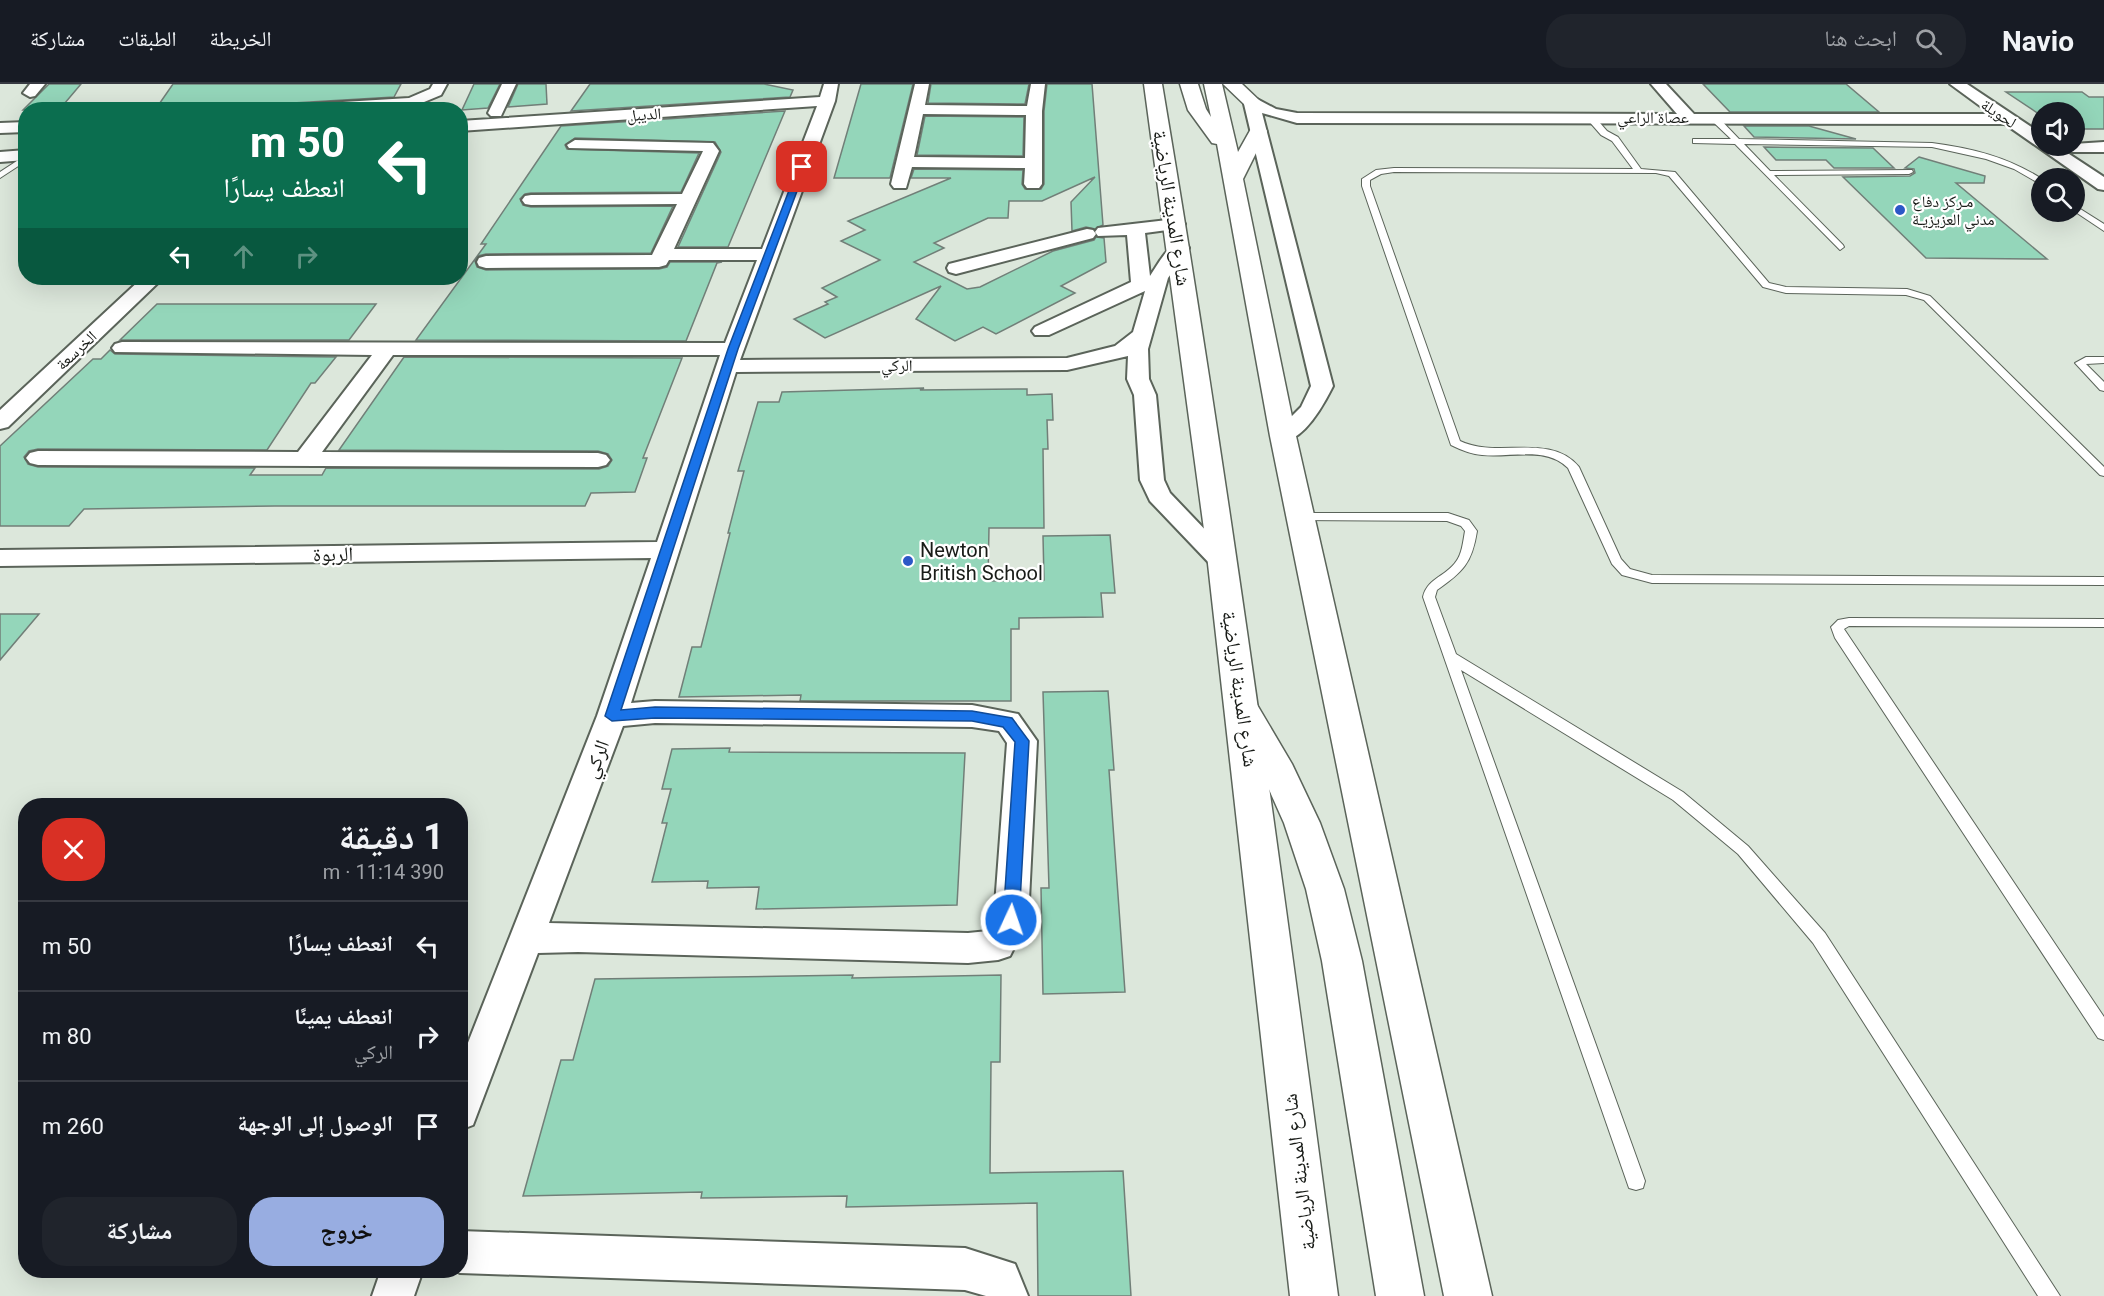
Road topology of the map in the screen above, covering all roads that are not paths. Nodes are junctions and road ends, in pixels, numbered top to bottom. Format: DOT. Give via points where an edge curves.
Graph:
graph roads {
  1 [pos="440,84"];
  2 [pos="509,84"];
  3 [pos="922,84"];
  4 [pos="1038,84"];
  5 [pos="1153,84"];
  6 [pos="1189,84"];
  7 [pos="1213,84"];
  8 [pos="1232,84"];
  9 [pos="1658,84"];
  10 [pos="1957,84"];
  11 [pos="829,93"];
  12 [pos="1249,93"];
  13 [pos="412,102"];
  14 [pos="917,109"];
  15 [pos="1034,111"];
  16 [pos="495,113"];
  17 [pos="1688,117"];
  18 [pos="1713,117"];
  19 [pos="1297,118"];
  20 [pos="2008,119"];
  21 [pos="468,125"];
  22 [pos="1608,126"];
  23 [pos="18,127"];
  24 [pos="0,128"];
  25 [pos="1258,131"];
  26 [pos="2031,135"];
  27 [pos="1696,141"];
  28 [pos="1736,141"];
  29 [pos="574,145"];
  30 [pos="2085,146"];
  31 [pos="2104,147"];
  32 [pos="1228,150"];
  33 [pos="18,156"];
  34 [pos="2061,156"];
  35 [pos="0,157"];
  36 [pos="18,162"];
  37 [pos="905,162"];
  38 [pos="1032,163"];
  39 [pos="1638,170"];
  40 [pos="1909,172"];
  41 [pos="1767,173"];
  42 [pos="0,176"];
  43 [pos="2031,176"];
  44 [pos="1233,180"];
  45 [pos="900,184"];
  46 [pos="1034,184"];
  47 [pos="2104,185"];
  48 [pos="531,200"];
  49 [pos="688,200"];
  50 [pos="2085,215"];
  51 [pos="1135,228"];
  52 [pos="2104,228"];
  53 [pos="1178,237"];
  54 [pos="1840,247"];
  55 [pos="661,257"];
  56 [pos="486,262"];
  57 [pos="764,262"];
  58 [pos="956,268"];
  59 [pos="146,285"];
  60 [pos="1042,331"];
  61 [pos="1140,336"];
  62 [pos="122,348"];
  63 [pos="387,349"];
  64 [pos="730,357"];
  65 [pos="2104,360"];
  66 [pos="1067,364"];
  67 [pos="2104,388"];
  68 [pos="1145,395"];
  69 [pos="0,422"];
  70 [pos="1283,436"];
  71 [pos="38,458"];
  72 [pos="304,460"];
  73 [pos="598,460"];
  74 [pos="2104,473"];
  75 [pos="1300,517"];
  76 [pos="666,549"];
  77 [pos="10,558"];
  78 [pos="1222,561"];
  79 [pos="0,581"];
  80 [pos="2104,581"];
  81 [pos="2104,624"];
  82 [pos="1450,657"];
  83 [pos="1244,712"];
  84 [pos="612,716"];
  85 [pos="525,939"];
  86 [pos="2104,1032"];
  87 [pos="468,1091"];
  88 [pos="1636,1181"];
  89 [pos="468,1252"];
  90 [pos="399,1278"];
  91 [pos="393,1296"];
  92 [pos="1007,1296"];
  93 [pos="1314,1296"];
  94 [pos="1400,1296"];
  95 [pos="1468,1296"];
  96 [pos="2050,1296"];
  1 -- 13 [label="street" via="436,92"];
  2 -- 16 [label="street"];
  3 -- 14 [label="street"];
  4 -- 15 [label="street"];
  5 -- 53 [label="main road, شارع المدينة الرياضية"];
  6 -- 32 [label="main road" via="1197,110"];
  7 -- 32 [label="main road"];
  8 -- 12 [label="main road"];
  9 -- 17 [label="street"];
  10 -- 20 [label="street, لحويلة"];
  11 -- 21 [label="street, الديبل"];
  11 -- 57 [label="street, الركي"];
  12 -- 19 [label="street, عصاة الراعي" via="1271,112"];
  12 -- 25 [label="street"];
  14 -- 15 [label="street"];
  14 -- 37 [label="street"];
  15 -- 38 [label="street"];
  17 -- 18 [label="street, عصاة الراعي"];
  17 -- 22 [label="street, عصاة الراعي"];
  18 -- 20 [label="street, عصاة الراعي"];
  18 -- 28 [label="lane"];
  19 -- 22 [label="street, عصاة الراعي"];
  19 -- 25 [label="street, عصاة الراعي"];
  20 -- 26 [label="street, لحويلة"];
  22 -- 39 [label="lane"];
  23 -- 24 [label="street"];
  25 -- 44 [label="main road"];
  25 -- 70 [label="street" via="1322,386 1310,410"];
  27 -- 28 [label="lane"];
  28 -- 41 [label="lane"];
  28 -- 43 [label="lane" via="1932,145 1998,159"];
  29 -- 49 [label="street" via="707,146 711,151"];
  30 -- 31 [label="street"];
  32 -- 44 [label="main road"];
  33 -- 35 [label="street"];
  34 -- 47 [label="street, لحويلة"];
  36 -- 42 [label="lane"];
  37 -- 38 [label="street"];
  37 -- 45 [label="street"];
  38 -- 46 [label="street"];
  39 -- 74 [label="lane" via="1675,176 1766,285 1786,290 1907,292 1927,298"];
  39 -- 80 [label="lane" via="1394,170 1366,179 1455,443 1474,452 1542,452 1565,458 1573,467 1616,561 1626,572 1644,578"];
  40 -- 41 [label="lane"];
  41 -- 54 [label="lane"];
  44 -- 70 [label="main road"];
  48 -- 49 [label="street"];
  49 -- 55 [label="street"];
  50 -- 52 [label="lane"];
  51 -- 53 [label="street"];
  51 -- 58 [label="street" via="1095,233"];
  51 -- 60 [label="street" via="1139,286"];
  53 -- 61 [label="street" via="1158,278"];
  53 -- 78 [label="main road, شارع المدينة الرياضية"];
  55 -- 56 [label="street" via="647,263"];
  55 -- 57 [label="street" via="700,268"];
  57 -- 64 [label="street, الركي"];
  59 -- 69 [label="street, الخرسعة"];
  61 -- 66 [label="street, الركي" via="1122,351"];
  61 -- 68 [label="street" via="1138,379"];
  62 -- 63 [label="street"];
  63 -- 64 [label="street"];
  63 -- 72 [label="street"];
  64 -- 66 [label="street, الركي"];
  64 -- 76 [label="street, الركي"];
  65 -- 67 [label="lane" via="2080,363"];
  66 -- 68 [label="street, الركي" via="1116,376"];
  68 -- 78 [label="street" via="1152,480 1159,496"];
  70 -- 75 [label="main road"];
  71 -- 72 [label="street"];
  72 -- 73 [label="street"];
  75 -- 82 [label="lane" via="1448,517 1465,523 1471,531 1468,552 1460,568 1431,588 1429,597"];
  75 -- 95 [label="main road"];
  76 -- 77 [label="street, الربوة"];
  76 -- 84 [label="street, الركي"];
  77 -- 79 [label="street"];
  78 -- 83 [label="main road, شارع المدينة الرياضية"];
  81 -- 86 [label="lane" via="1849,622 1837,627"];
  82 -- 88 [label="lane"];
  82 -- 96 [label="lane" via="1678,796 1743,850 1819,938"];
  83 -- 93 [label="main road, شارع المدينة الرياضية"];
  83 -- 94 [label="main road" via="1275,765 1325,889 1342,961"];
  84 -- 85 [label="street, الركي"];
  84 -- 85 [label="street" via="655,712 972,716 1008,722 1022,741 1011,920 998,945 968,948 578,937"];
  85 -- 87 [label="street, الركي"];
  89 -- 92 [label="street" via="965,1269 1000,1279"];
  90 -- 91 [label="street"];
}
